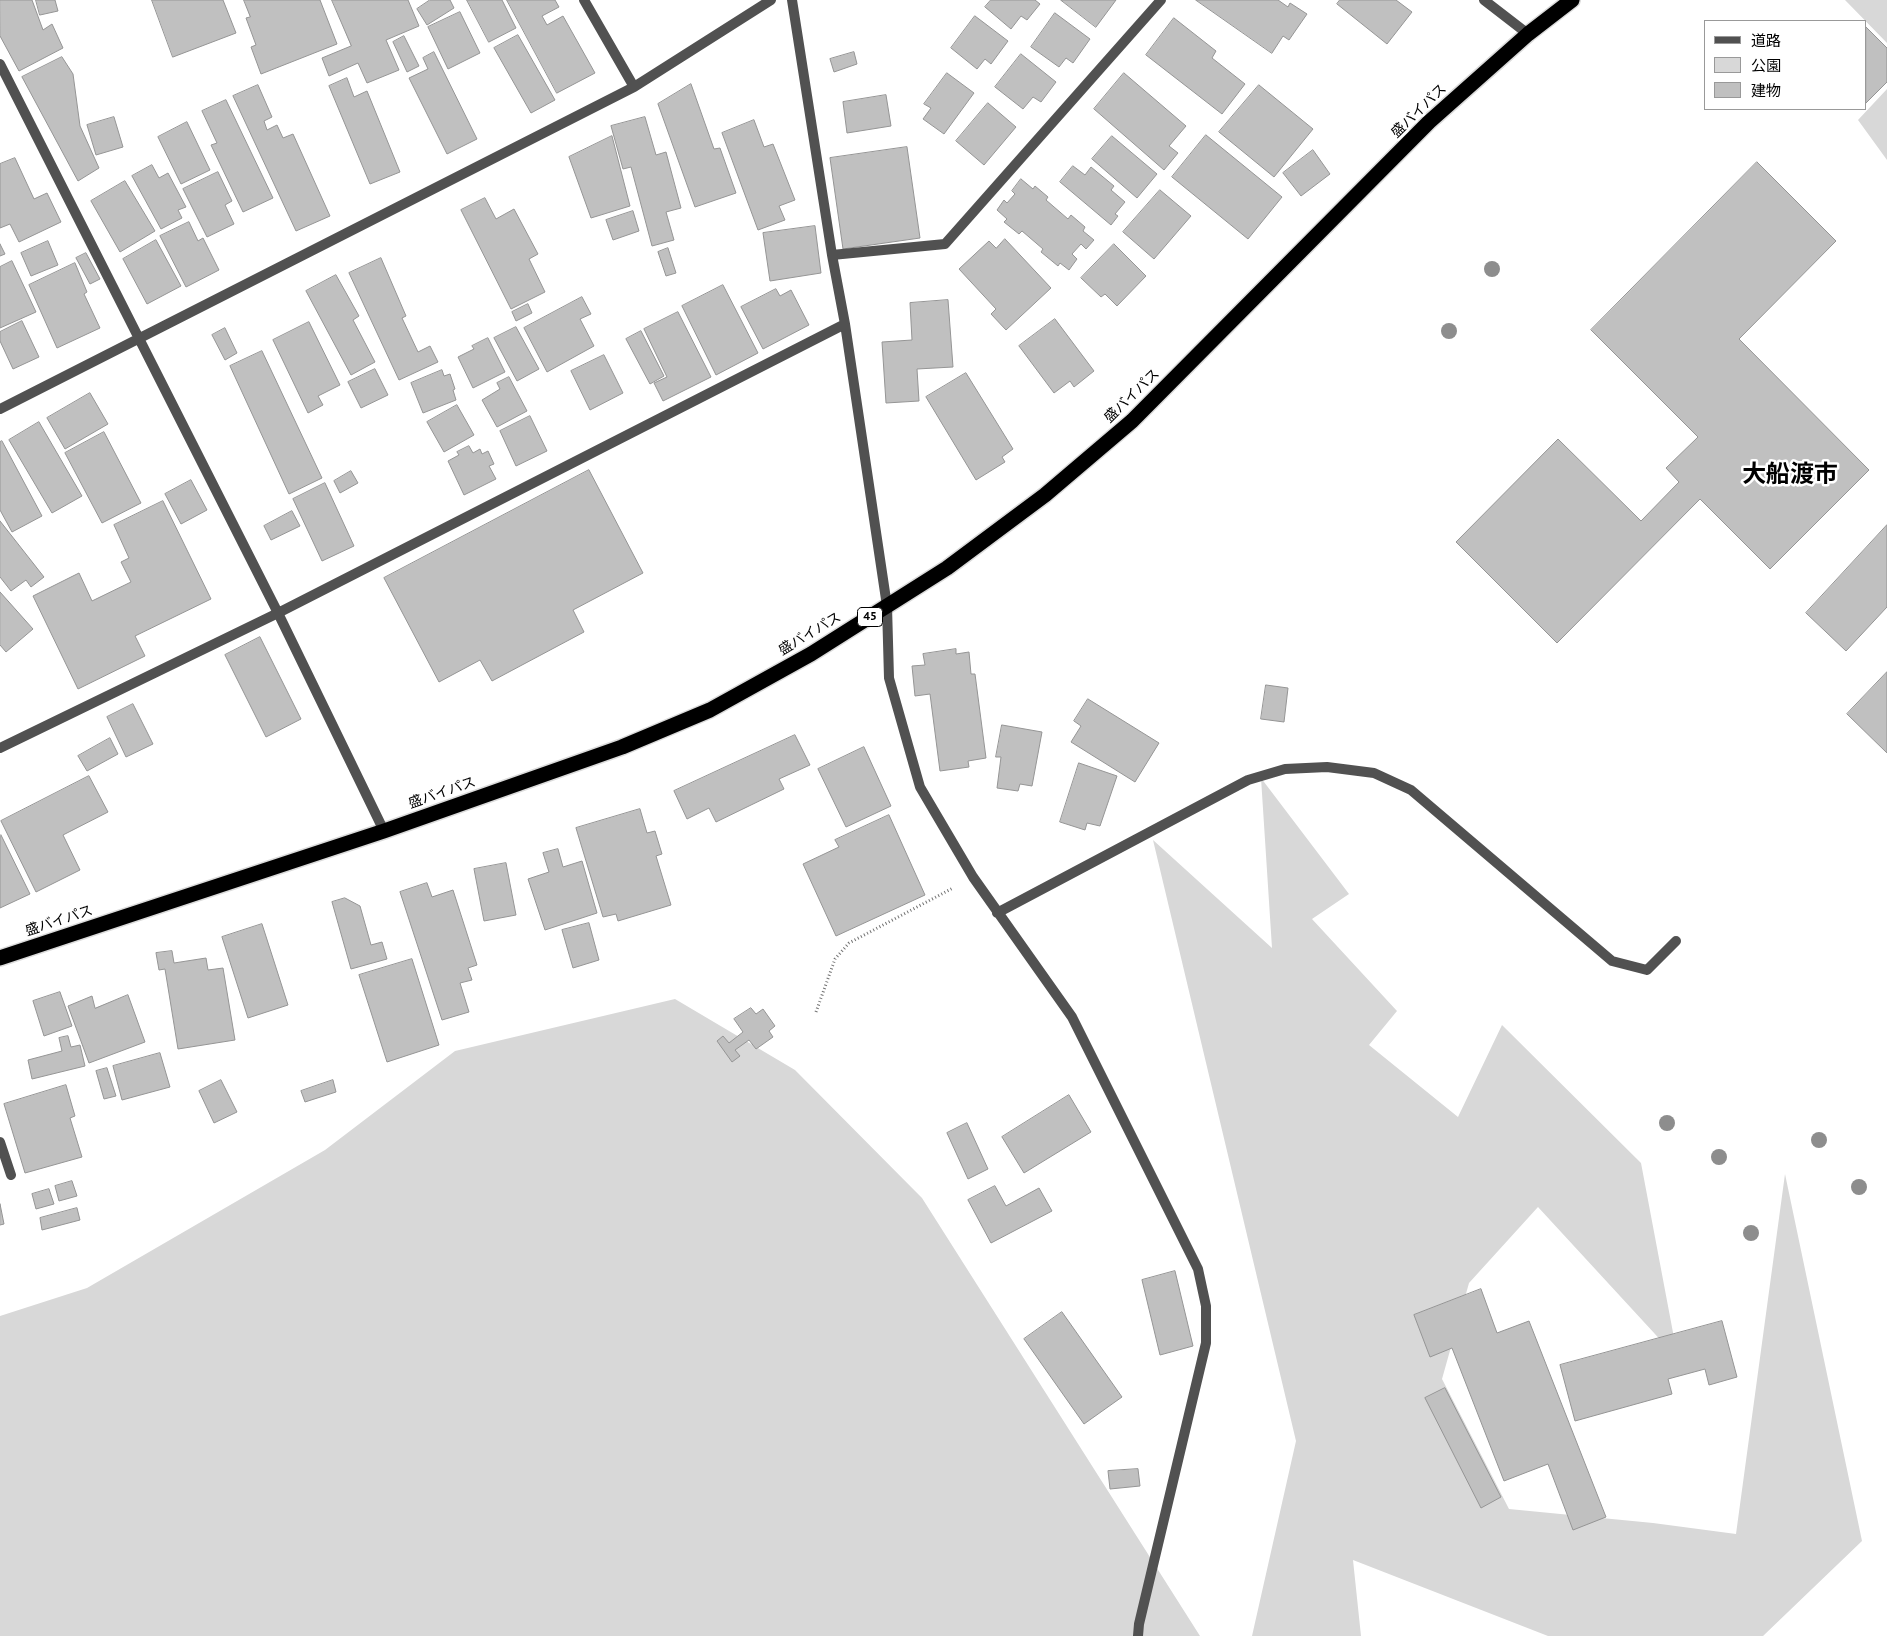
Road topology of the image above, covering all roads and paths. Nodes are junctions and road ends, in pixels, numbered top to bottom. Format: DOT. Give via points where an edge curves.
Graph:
graph roads {
  1 [pos="584,0"];
  2 [pos="771,0"];
  3 [pos="792,0"];
  4 [pos="1161,0"];
  5 [pos="1484,0"];
  6 [pos="1572,0"];
  7 [pos="1528,34"];
  8 [pos="0,64"];
  9 [pos="634,86"];
  10 [pos="832,255"];
  11 [pos="845,324"];
  12 [pos="140,338"];
  13 [pos="0,409"];
  14 [pos="887,606"];
  15 [pos="278,612"];
  16 [pos="0,748"];
  17 [pos="384,831"];
  18 [pos="973,877"];
  19 [pos="998,913"];
  20 [pos="1676,941"];
  21 [pos="0,958"];
  22 [pos="816,1012"];
  23 [pos="0,1142"];
  24 [pos="11,1175"];
  25 [pos="1138,1636"];
  1 -- 9 [label="street"];
  2 -- 9 [label="street"];
  3 -- 10 [label="street"];
  4 -- 10 [label="street" via="945,244"];
  5 -- 7 [label="street"];
  6 -- 7 [label="highway, 盛バイパス / 45"];
  7 -- 14 [label="highway, 盛バイパス / 45" via="1429,122 1132,421 1045,495 947,568"];
  8 -- 12 [label="street"];
  9 -- 12 [label="street"];
  10 -- 11 [label="street"];
  11 -- 14 [label="street"];
  11 -- 15 [label="street"];
  12 -- 13 [label="street"];
  12 -- 15 [label="street"];
  14 -- 17 [label="highway, 盛バイパス / 45" via="811,654 710,710 622,747"];
  14 -- 18 [label="street" via="889,678 920,787"];
  15 -- 16 [label="street"];
  15 -- 17 [label="street"];
  17 -- 21 [label="highway, 盛バイパス / 45"];
  18 -- 19 [label="street"];
  18 -- 22 [label="path" via="849,943 835,958"];
  19 -- 20 [label="street" via="1248,780 1285,769 1327,767 1374,773 1411,790 1612,961 1647,970"];
  19 -- 25 [label="street" via="1072,1017 1198,1268 1206,1306 1206,1343"];
  23 -- 24 [label="street"];
}
